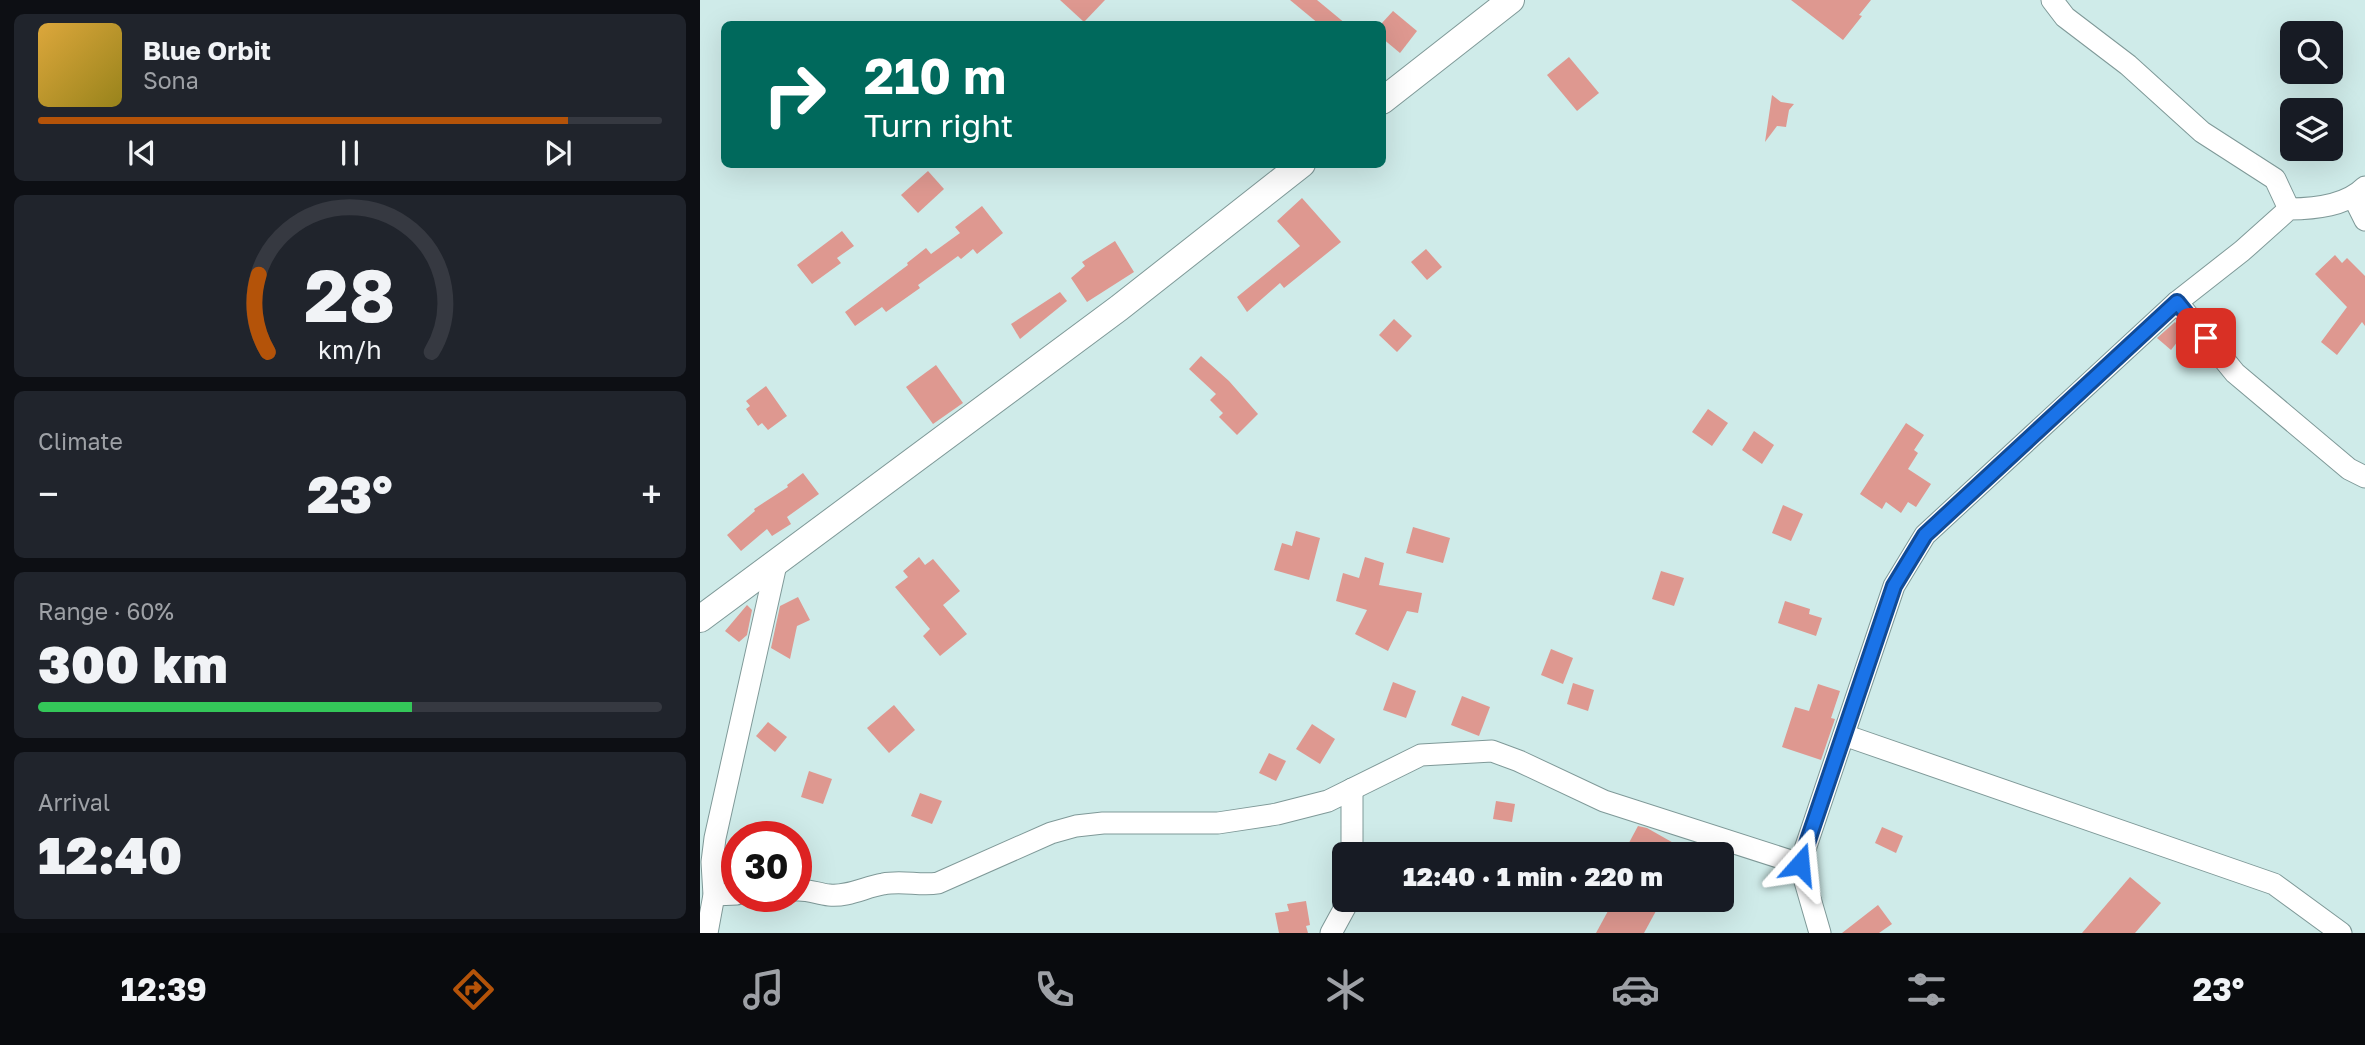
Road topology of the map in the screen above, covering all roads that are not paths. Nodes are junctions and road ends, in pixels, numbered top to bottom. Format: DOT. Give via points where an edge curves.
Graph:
graph roads {
  1 [pos="1511,0"];
  2 [pos="2052,0"];
  3 [pos="1386,98"];
  4 [pos="1297,168"];
  5 [pos="2360,192"];
  6 [pos="2289,209"];
  7 [pos="2365,220"];
  8 [pos="2177,302"];
  9 [pos="2365,477"];
  10 [pos="777,561"];
  11 [pos="700,619"];
  12 [pos="1844,735"];
  13 [pos="1352,789"];
  14 [pos="1352,842"];
  15 [pos="1800,864"];
  16 [pos="812,892"];
  17 [pos="714,895"];
  18 [pos="721,895"];
  19 [pos="1342,912"];
  20 [pos="707,933"];
  21 [pos="1331,933"];
  22 [pos="1820,933"];
  23 [pos="2341,933"];
  1 -- 3 [label="street"];
  2 -- 6 [label="street" via="2202,132 2275,179"];
  4 -- 10 [label="street" via="1110,315"];
  5 -- 6 [label="street" via="2311,209"];
  5 -- 7 [label="street"];
  6 -- 8 [label="street"];
  8 -- 9 [label="street" via="2235,373 2349,469"];
  8 -- 12 [label="street" via="1925,535 1894,586"];
  10 -- 11 [label="street"];
  10 -- 17 [label="street" via="715,838"];
  12 -- 15 [label="street"];
  12 -- 23 [label="street" via="2274,884"];
  13 -- 14 [label="street"];
  13 -- 15 [label="street" via="1421,755 1492,751 1604,801"];
  13 -- 16 [label="street" via="1328,801 1277,814 1218,823 1076,826 938,883 884,884 831,895"];
  15 -- 22 [label="street"];
  17 -- 18 [label="street"];
  17 -- 20 [label="street"];
  19 -- 21 [label="street"];
}
